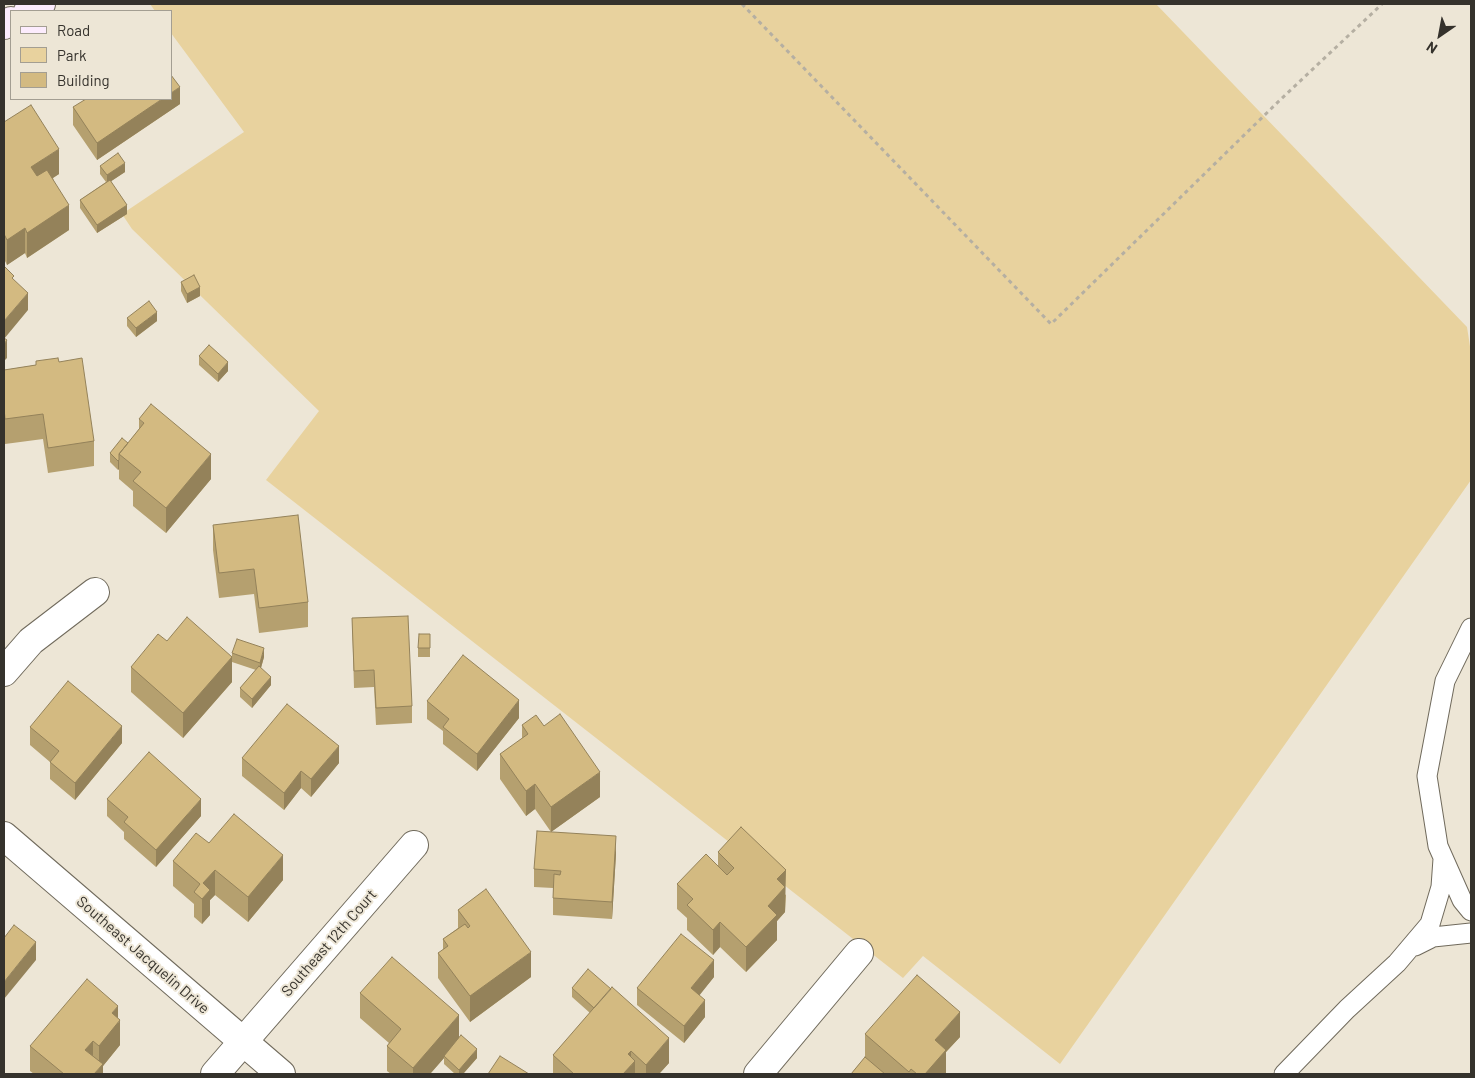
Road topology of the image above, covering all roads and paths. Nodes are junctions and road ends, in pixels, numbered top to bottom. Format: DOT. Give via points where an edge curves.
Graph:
graph roads {
  1 [pos="41,4"];
  2 [pos="742,4"];
  3 [pos="1382,4"];
  4 [pos="30,10"];
  5 [pos="96,592"];
  6 [pos="1471,628"];
  7 [pos="4,672"];
  8 [pos="4,836"];
  9 [pos="414,845"];
  10 [pos="1443,856"];
  11 [pos="1471,911"];
  12 [pos="1471,933"];
  13 [pos="1408,951"];
  14 [pos="859,952"];
  15 [pos="244,1041"];
  16 [pos="215,1074"];
  17 [pos="281,1074"];
  18 [pos="758,1074"];
  19 [pos="1284,1074"];
  1 -- 4 [label="main road"];
  2 -- 3 [label="path" via="1051,324"];
  5 -- 7 [label="street" via="31,641"];
  6 -- 10 [label="lane" via="1445,681 1427,776 1438,846"];
  8 -- 15 [label="street, Southeast Jacquelin Drive"];
  9 -- 15 [label="street, Southeast 12th Court"];
  10 -- 11 [label="lane" via="1462,900"];
  10 -- 13 [label="lane" via="1440,887 1430,924"];
  12 -- 13 [label="lane" via="1433,937"];
  13 -- 19 [label="lane"];
  14 -- 18 [label="street"];
  15 -- 16 [label="street, Southeast 12th Court"];
  15 -- 17 [label="street, Southeast Jacquelin Drive"];
}
